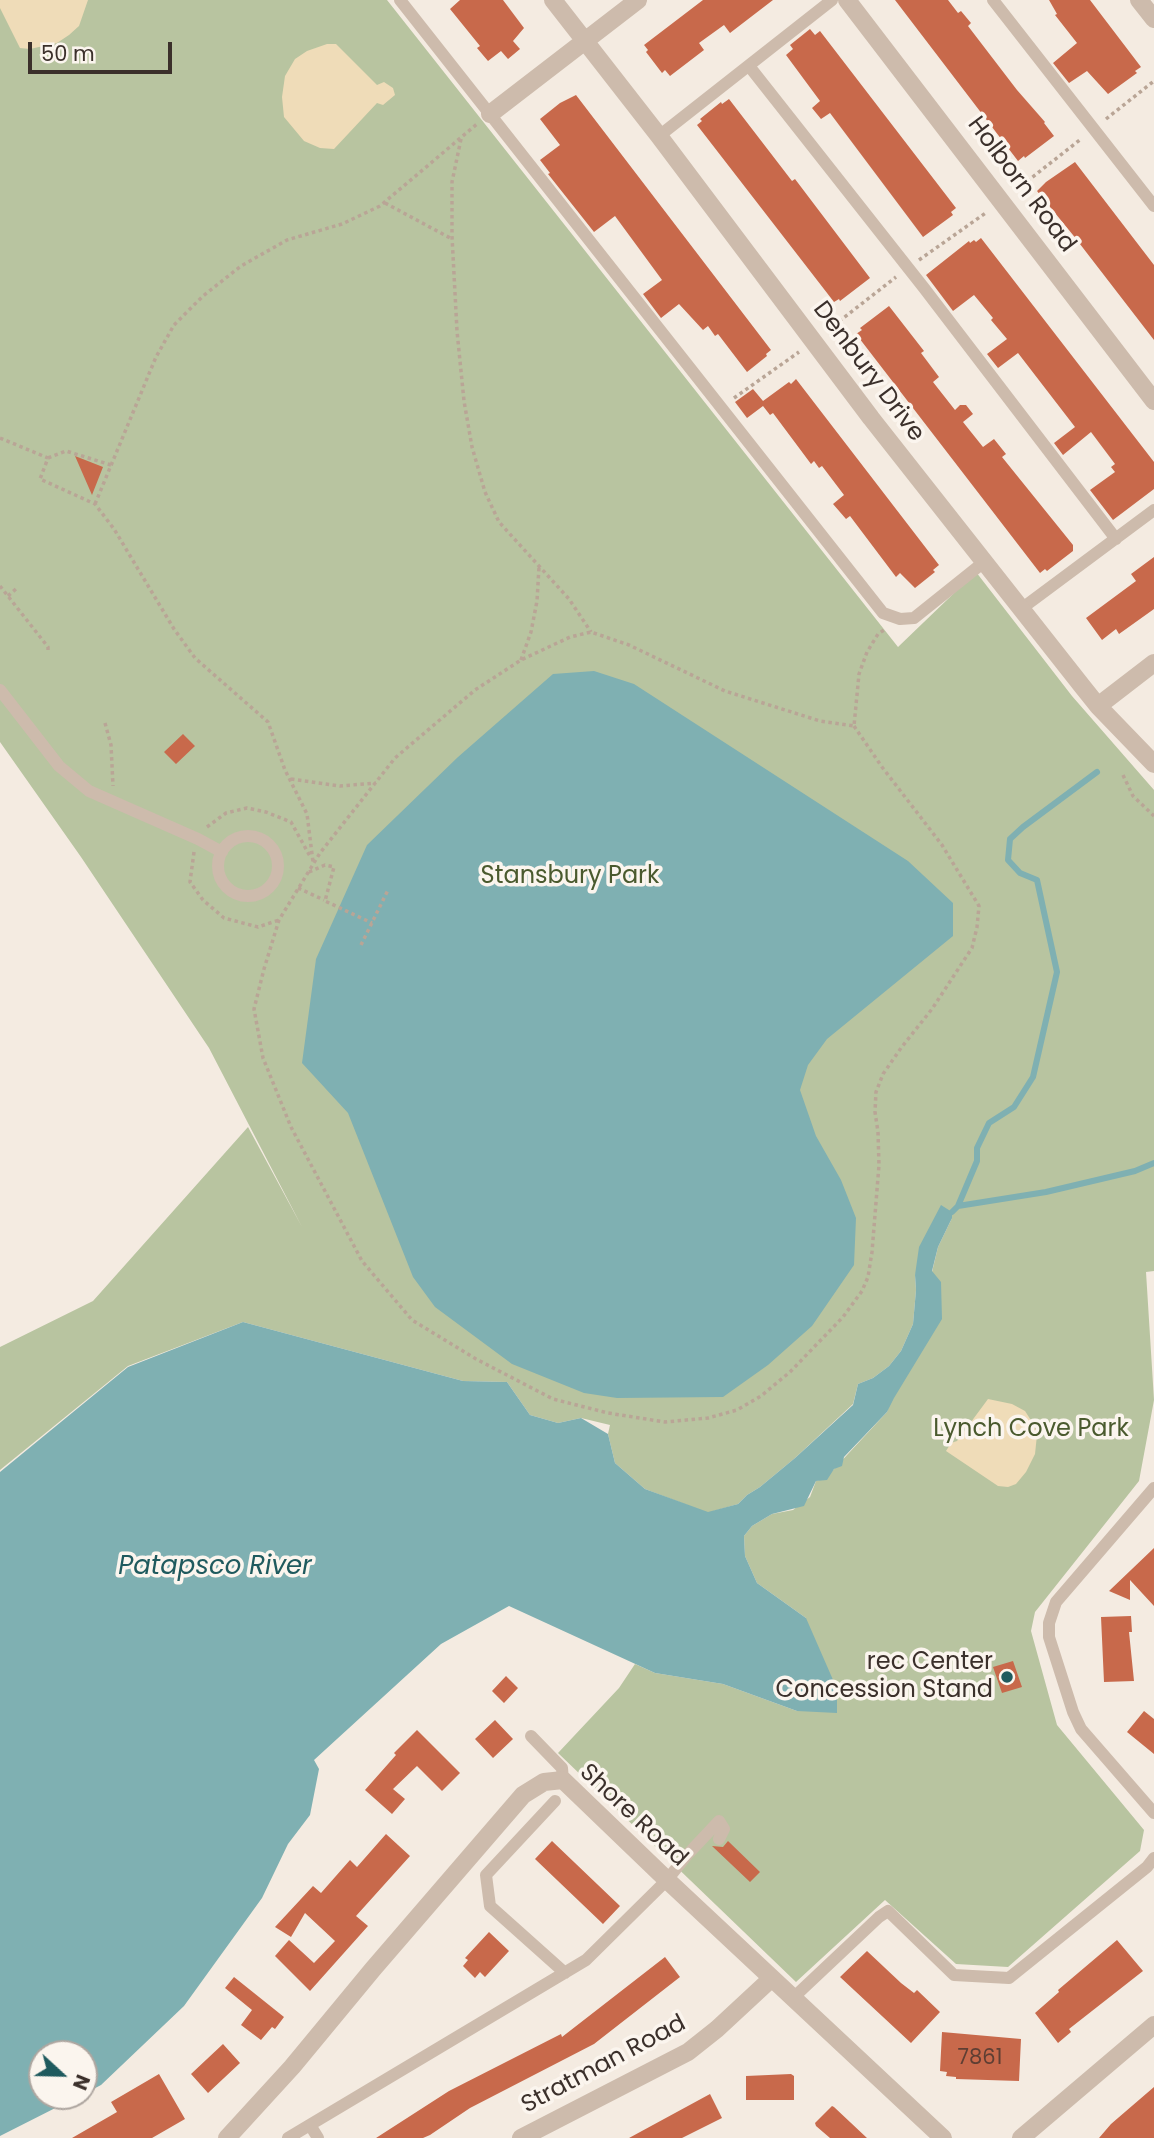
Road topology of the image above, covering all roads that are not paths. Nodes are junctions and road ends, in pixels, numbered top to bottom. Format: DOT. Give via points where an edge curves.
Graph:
graph roads {
  1 [pos="400,0"];
  2 [pos="553,0"];
  3 [pos="638,0"];
  4 [pos="832,0"];
  5 [pos="847,0"];
  6 [pos="993,0"];
  7 [pos="1139,0"];
  8 [pos="1154,19"];
  9 [pos="584,41"];
  10 [pos="749,65"];
  11 [pos="491,114"];
  12 [pos="659,136"];
  13 [pos="1154,206"];
  14 [pos="1154,401"];
  15 [pos="1154,510"];
  16 [pos="1116,539"];
  17 [pos="984,562"];
  18 [pos="1021,609"];
  19 [pos="1154,663"];
  20 [pos="0,690"];
  21 [pos="1098,706"];
  22 [pos="1154,764"];
  23 [pos="222,852"];
  24 [pos="1154,1488"];
  25 [pos="531,1736"];
  26 [pos="563,1780"];
  27 [pos="555,1801"];
  28 [pos="1154,1813"];
  29 [pos="719,1839"];
  30 [pos="1154,1858"];
  31 [pos="667,1880"];
  32 [pos="565,1973"];
  33 [pos="772,1978"];
  34 [pos="793,1998"];
  35 [pos="1154,2025"];
  36 [pos="310,2124"];
  37 [pos="227,2138"];
  38 [pos="288,2138"];
  39 [pos="318,2138"];
  40 [pos="521,2138"];
  41 [pos="943,2138"];
  42 [pos="1021,2138"];
  1 -- 11 [label="lane"];
  2 -- 9 [label="street, Denbury Drive"];
  3 -- 9 [label="street"];
  4 -- 10 [label="lane"];
  5 -- 14 [label="street, Holborn Road"];
  6 -- 13 [label="lane"];
  7 -- 8 [label="street"];
  9 -- 11 [label="street"];
  9 -- 12 [label="street, Denbury Drive"];
  10 -- 12 [label="lane"];
  10 -- 16 [label="lane"];
  11 -- 17 [label="lane" via="883,613 914,618"];
  12 -- 17 [label="street, Denbury Drive"];
  15 -- 16 [label="lane"];
  16 -- 18 [label="lane"];
  17 -- 18 [label="street, Denbury Drive"];
  18 -- 21 [label="street, Denbury Drive"];
  19 -- 21 [label="street"];
  20 -- 23 [label="lane" via="59,766 89,791"];
  21 -- 22 [label="street, Denbury Drive"];
  23 -- 23 [label="lane" via="219,871 234,892 259,894 273,882 278,863 266,841 241,837 229,842"];
  24 -- 28 [label="lane" via="1056,1602 1049,1630 1081,1729"];
  25 -- 26 [label="lane" via="562,1768"];
  26 -- 31 [label="street, Shore Road"];
  26 -- 37 [label="street, Shore Road" via="544,1782 523,1795"];
  27 -- 32 [label="lane" via="486,1875 490,1906"];
  29 -- 31 [label="lane" via="724,1829 719,1821"];
  30 -- 34 [label="lane" via="1009,1978 954,1975 888,1911"];
  31 -- 32 [label="lane" via="586,1961"];
  31 -- 33 [label="street, Shore Road"];
  32 -- 36 [label="lane"];
  33 -- 34 [label="street, Shore Road"];
  33 -- 40 [label="street, Stratman Road" via="688,2052"];
  34 -- 41 [label="street, Shore Road"];
  35 -- 42 [label="street"];
  36 -- 38 [label="lane"];
  36 -- 39 [label="lane"];
}
